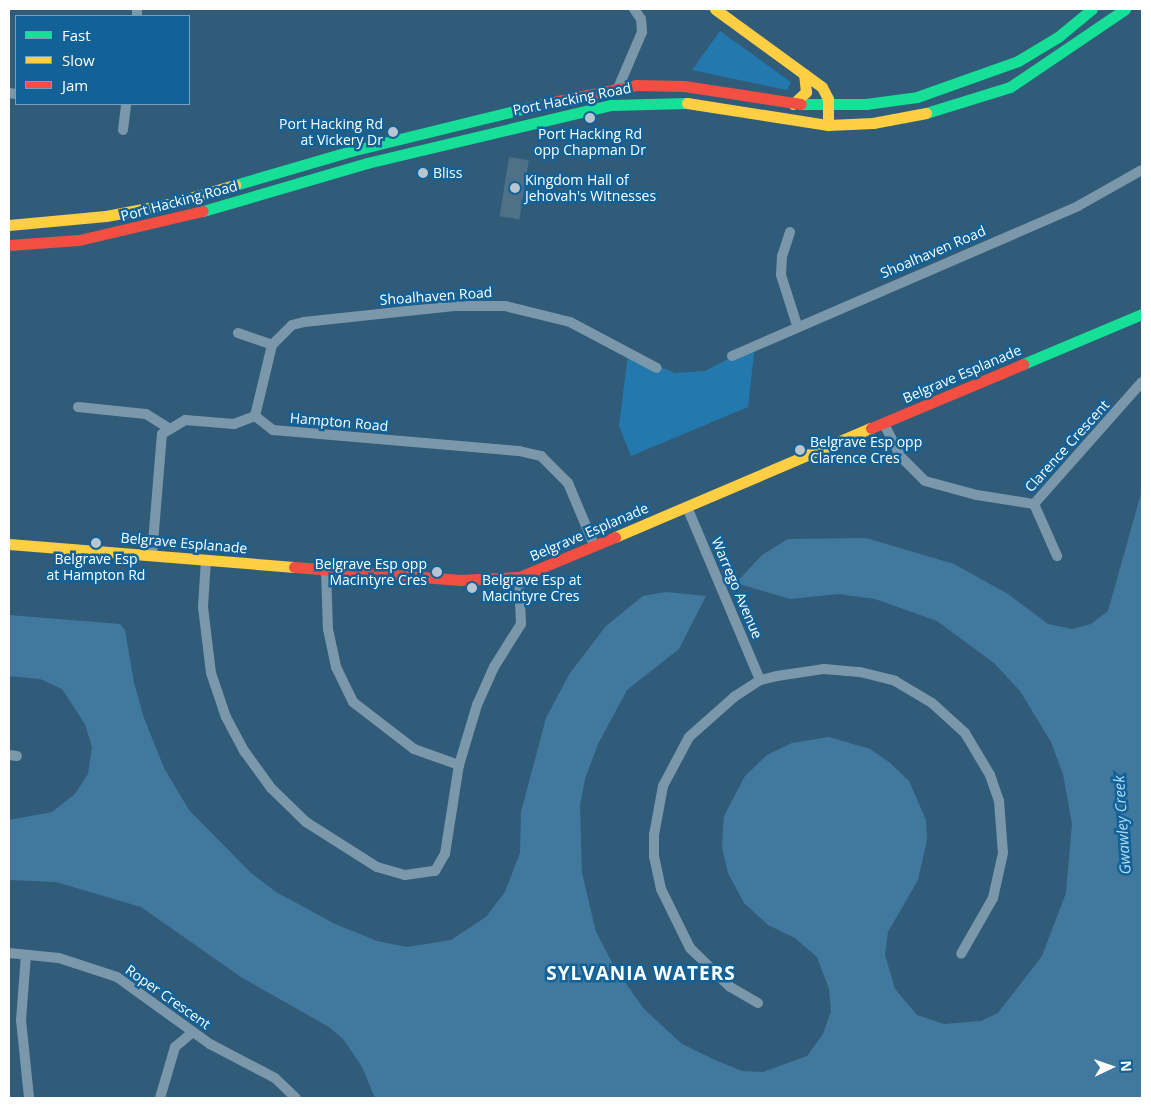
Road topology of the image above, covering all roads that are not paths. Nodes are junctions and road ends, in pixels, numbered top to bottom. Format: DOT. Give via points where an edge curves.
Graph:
graph roads {
  1 [pos="634,9"];
  2 [pos="715,9"];
  3 [pos="1092,9"];
  4 [pos="1125,9"];
  5 [pos="804,74"];
  6 [pos="618,88"];
  7 [pos="794,104"];
  8 [pos="126,105"];
  9 [pos="829,106"];
  10 [pos="828,125"];
  11 [pos="123,130"];
  12 [pos="1142,170"];
  13 [pos="9,225"];
  14 [pos="790,232"];
  15 [pos="9,245"];
  16 [pos="1142,314"];
  17 [pos="797,325"];
  18 [pos="238,332"];
  19 [pos="272,345"];
  20 [pos="732,356"];
  21 [pos="657,368"];
  22 [pos="1142,382"];
  23 [pos="78,406"];
  24 [pos="255,416"];
  25 [pos="884,424"];
  26 [pos="167,427"];
  27 [pos="1034,504"];
  28 [pos="687,507"];
  29 [pos="9,544"];
  30 [pos="594,545"];
  31 [pos="152,555"];
  32 [pos="1057,556"];
  33 [pos="206,560"];
  34 [pos="326,570"];
  35 [pos="519,576"];
  36 [pos="760,680"];
  37 [pos="459,764"];
  38 [pos="9,953"];
  39 [pos="961,954"];
  40 [pos="26,955"];
  41 [pos="758,1003"];
  42 [pos="193,1032"];
  43 [pos="29,1098"];
  44 [pos="160,1098"];
  45 [pos="296,1098"];
  1 -- 6 [label="street" via="641,19 642,32"];
  2 -- 5 [label="main road"];
  3 -- 9 [label="main road, Port Hacking Road" via="1058,37 1018,61 960,84 884,102"];
  4 -- 10 [label="main road, Port Hacking Road" via="1052,62 1010,87 966,104 888,121"];
  5 -- 7 [label="main road" via="806,92"];
  5 -- 9 [label="main road" via="824,90"];
  6 -- 7 [label="main road, Port Hacking Road" via="684,86"];
  6 -- 13 [label="main road, Port Hacking Road" via="536,104 351,150 169,204 106,216"];
  7 -- 9 [label="main road, Port Hacking Road"];
  8 -- 11 [label="street"];
  9 -- 10 [label="main road"];
  10 -- 15 [label="main road, Port Hacking Road" via="672,101 611,105 367,163 154,225 79,240"];
  12 -- 17 [label="street, Shoalhaven Road" via="1078,206"];
  14 -- 17 [label="street" via="782,256 781,275"];
  16 -- 25 [label="main road, Belgrave Esplanade"];
  17 -- 20 [label="street, Shoalhaven Road"];
  18 -- 19 [label="street"];
  19 -- 21 [label="street, Shoalhaven Road" via="292,325 304,322 491,305 526,309 570,322"];
  19 -- 24 [label="street"];
  22 -- 27 [label="street, Clarence Crescent"];
  23 -- 26 [label="street" via="146,414"];
  24 -- 26 [label="street" via="240,424 185,420"];
  24 -- 30 [label="street, Hampton Road" via="273,430 519,451 541,456 555,466 568,483"];
  25 -- 27 [label="street, Clarence Crescent" via="907,466 933,485"];
  25 -- 28 [label="main road, Belgrave Esplanade"];
  26 -- 31 [label="street" via="158,446"];
  27 -- 32 [label="street"];
  28 -- 30 [label="main road, Belgrave Esplanade"];
  28 -- 36 [label="street, Warrego Avenue"];
  29 -- 31 [label="main road, Belgrave Esplanade"];
  30 -- 35 [label="main road, Belgrave Esplanade"];
  31 -- 33 [label="main road, Belgrave Esplanade"];
  33 -- 34 [label="main road, Belgrave Esplanade"];
  33 -- 37 [label="street" via="204,629 218,696 257,770 306,822 377,867 405,875 435,871 445,854"];
  34 -- 35 [label="main road, Belgrave Esplanade" via="466,580"];
  34 -- 37 [label="street" via="328,629 336,667 353,702 414,749"];
  35 -- 37 [label="street" via="521,624 494,667 477,704"];
  36 -- 39 [label="street" via="824,669 879,676 926,698 965,734 990,775 999,801 1003,852 993,898"];
  36 -- 41 [label="street" via="707,717 676,758 658,809 654,857 661,889 690,948 730,987"];
  38 -- 40 [label="street, Roper Crescent"];
  40 -- 42 [label="street, Roper Crescent" via="79,962 117,977"];
  40 -- 43 [label="street" via="21,1020"];
  42 -- 44 [label="street" via="175,1047"];
  42 -- 45 [label="street, Roper Crescent" via="275,1078"];
}
